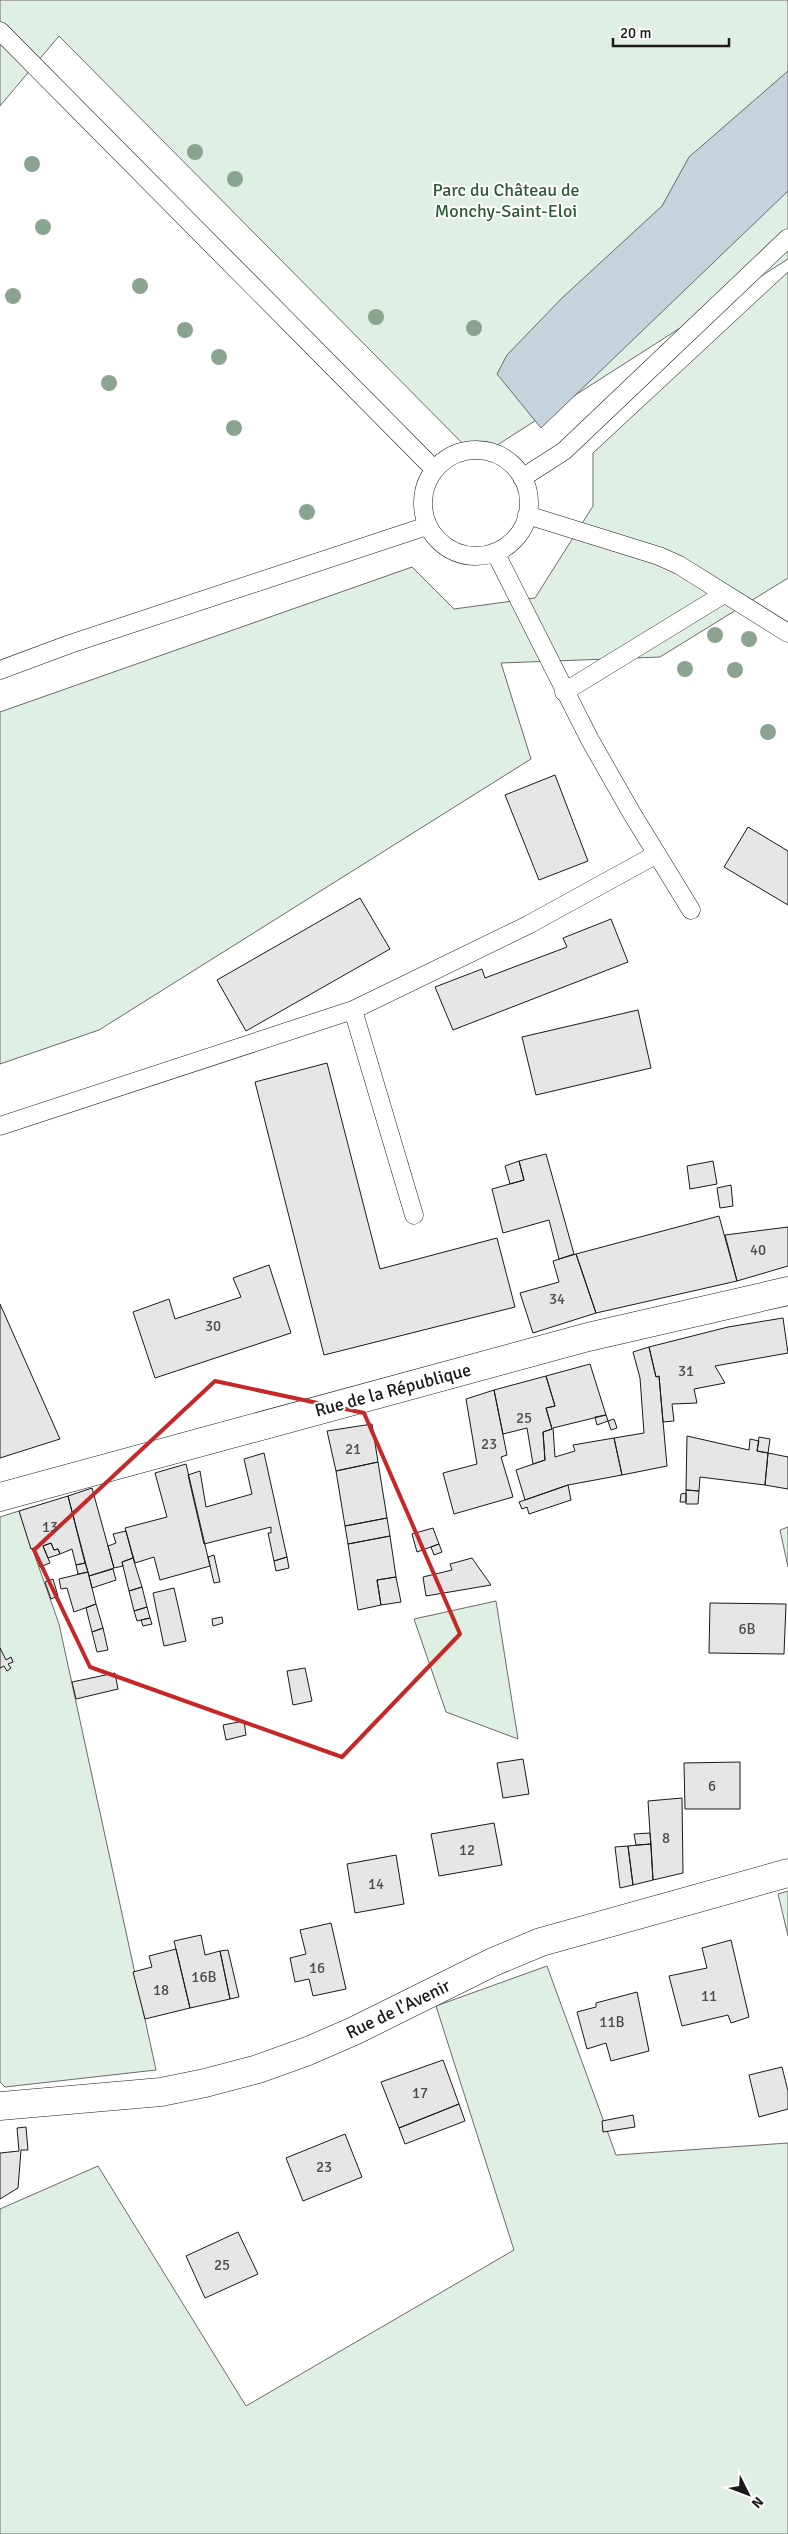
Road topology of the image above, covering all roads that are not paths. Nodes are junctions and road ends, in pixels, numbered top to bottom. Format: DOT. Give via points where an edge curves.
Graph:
graph roads {
  1 [pos="0,31"];
  2 [pos="788,238"];
  3 [pos="434,470"];
  4 [pos="522,478"];
  5 [pos="527,515"];
  6 [pos="428,526"];
  7 [pos="495,552"];
  8 [pos="724,594"];
  9 [pos="788,633"];
  10 [pos="0,670"];
  11 [pos="564,692"];
  12 [pos="657,854"];
  13 [pos="691,910"];
  14 [pos="353,1010"];
  15 [pos="0,1126"];
  16 [pos="414,1215"];
  17 [pos="788,1291"];
  18 [pos="0,1497"];
  19 [pos="788,1873"];
  20 [pos="0,2106"];
  1 -- 3 [label="lane"];
  2 -- 4 [label="lane" via="564,450"];
  3 -- 4 [label="lane" via="447,458 480,450 497,454 512,464"];
  3 -- 6 [label="lane" via="423,497"];
  4 -- 5 [label="lane" via="529,502"];
  5 -- 7 [label="lane" via="521,531 510,544"];
  5 -- 8 [label="lane" via="659,556"];
  6 -- 7 [label="lane" via="439,542 456,553 476,556"];
  6 -- 10 [label="lane"];
  7 -- 11 [label="lane"];
  8 -- 9 [label="lane"];
  8 -- 11 [label="lane"];
  11 -- 12 [label="lane"];
  12 -- 13 [label="lane"];
  12 -- 14 [label="lane" via="528,925"];
  14 -- 15 [label="lane"];
  14 -- 16 [label="lane"];
  17 -- 18 [label="street, Rue de la République" via="588,1337"];
  19 -- 20 [label="street, Rue de l'Avenir" via="534,1945 308,2052 258,2069 162,2092"];
}
